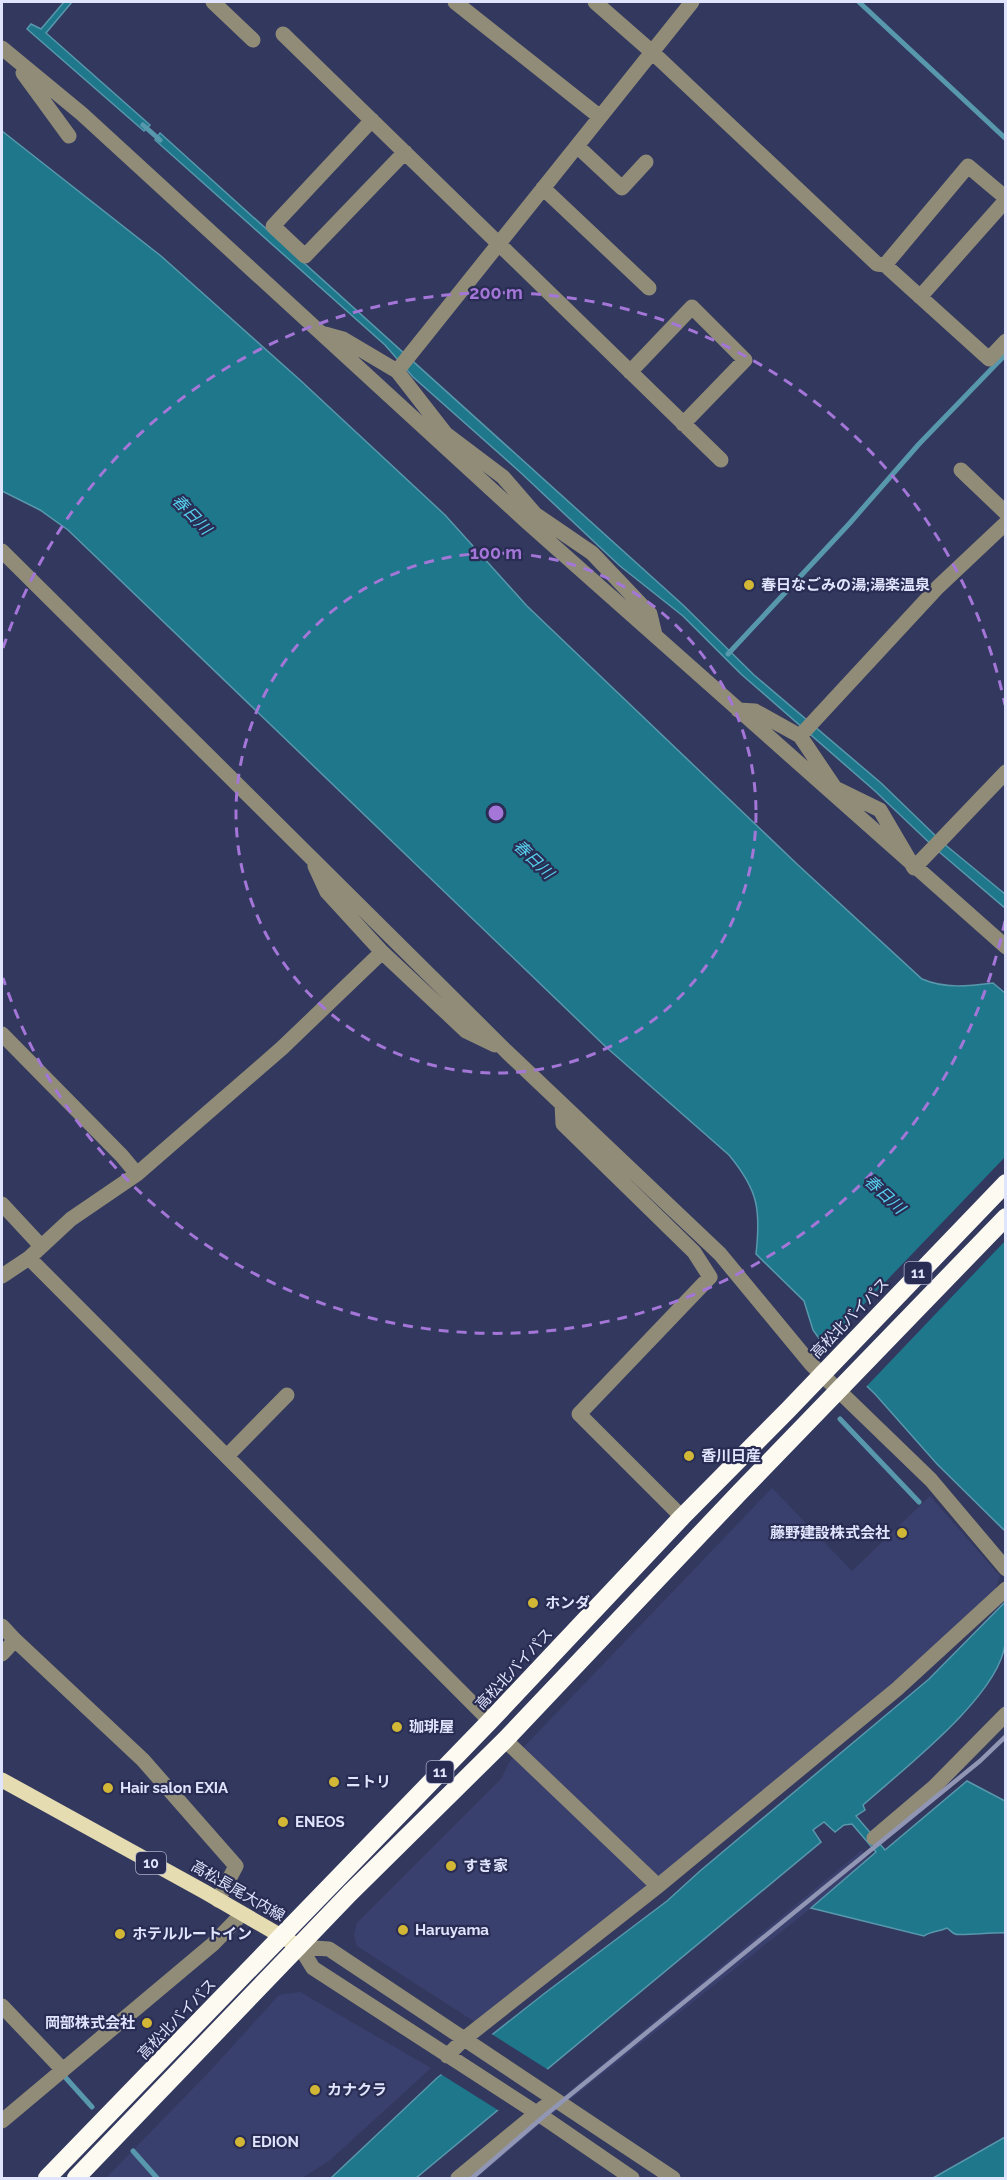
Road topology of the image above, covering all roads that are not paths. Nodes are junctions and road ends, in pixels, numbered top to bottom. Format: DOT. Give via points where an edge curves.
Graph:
graph roads {
  1 [pos="213,2"];
  2 [pos="455,2"];
  3 [pos="595,2"];
  4 [pos="692,2"];
  5 [pos="284,34"];
  6 [pos="253,40"];
  7 [pos="5,51"];
  8 [pos="652,52"];
  9 [pos="600,117"];
  10 [pos="372,120"];
  11 [pos="69,136"];
  12 [pos="577,146"];
  13 [pos="405,152"];
  14 [pos="646,162"];
  15 [pos="543,188"];
  16 [pos="1005,199"];
  17 [pos="499,243"];
  18 [pos="885,265"];
  19 [pos="649,288"];
  20 [pos="920,297"];
  21 [pos="319,332"];
  22 [pos="1005,342"];
  23 [pos="397,371"];
  24 [pos="630,372"];
  25 [pos="683,424"];
  26 [pos="443,438"];
  27 [pos="721,460"];
  28 [pos="961,470"];
  29 [pos="1005,513"];
  30 [pos="1005,523"];
  31 [pos="2,551"];
  32 [pos="738,710"];
  33 [pos="800,736"];
  34 [pos="1005,772"];
  35 [pos="833,791"];
  36 [pos="311,858"];
  37 [pos="914,868"];
  38 [pos="1005,947"];
  39 [pos="382,952"];
  40 [pos="2,1034"];
  41 [pos="506,1051"];
  42 [pos="562,1104"];
  43 [pos="137,1174"];
  44 [pos="1005,1183"];
  45 [pos="2,1204"];
  46 [pos="1005,1217"];
  47 [pos="41,1246"];
  48 [pos="29,1258"];
  49 [pos="4,1269"];
  50 [pos="826,1369"];
  51 [pos="844,1385"];
  52 [pos="287,1395"];
  53 [pos="227,1456"];
  54 [pos="723,1475"];
  55 [pos="740,1492"];
  56 [pos="682,1517"];
  57 [pos="1005,1569"];
  58 [pos="1005,1589"];
  59 [pos="2,1626"];
  60 [pos="15,1640"];
  61 [pos="2,1654"];
  62 [pos="1005,1714"];
  63 [pos="490,1721"];
  64 [pos="505,1740"];
  65 [pos="2,1780"];
  66 [pos="874,1838"];
  67 [pos="658,1886"];
  68 [pos="218,1900"];
  69 [pos="242,1914"];
  70 [pos="281,1937"];
  71 [pos="300,1947"];
  72 [pos="2,2006"];
  73 [pos="468,2042"];
  74 [pos="451,2058"];
  75 [pos="63,2070"];
  76 [pos="553,2099"];
  77 [pos="536,2113"];
  78 [pos="2,2121"];
  79 [pos="47,2178"];
  80 [pos="76,2178"];
  81 [pos="458,2178"];
  82 [pos="632,2178"];
  83 [pos="673,2178"];
  1 -- 6 [label="street"];
  2 -- 9 [label="street"];
  3 -- 8 [label="street"];
  4 -- 8 [label="street"];
  5 -- 10 [label="street"];
  7 -- 11 [label="street"];
  7 -- 21 [label="street" via="82,114"];
  8 -- 9 [label="street"];
  8 -- 18 [label="street" via="877,264"];
  9 -- 12 [label="street"];
  10 -- 13 [label="street"];
  10 -- 13 [label="street" via="273,226 305,256"];
  12 -- 14 [label="street" via="622,188"];
  12 -- 15 [label="street"];
  13 -- 17 [label="street"];
  15 -- 17 [label="street"];
  15 -- 19 [label="street"];
  16 -- 18 [label="street" via="968,166"];
  16 -- 20 [label="street"];
  17 -- 23 [label="street"];
  17 -- 24 [label="street"];
  18 -- 20 [label="street"];
  20 -- 22 [label="street" via="989,359"];
  21 -- 23 [label="street" via="343,339"];
  21 -- 26 [label="street"];
  23 -- 26 [label="street"];
  24 -- 25 [label="street"];
  24 -- 25 [label="street" via="692,308 745,360"];
  25 -- 27 [label="street"];
  26 -- 32 [label="street"];
  28 -- 29 [label="street"];
  30 -- 33 [label="street" via="938,587"];
  31 -- 36 [label="street"];
  32 -- 33 [label="street" via="755,711"];
  32 -- 35 [label="street"];
  33 -- 35 [label="street"];
  34 -- 37 [label="street"];
  35 -- 37 [label="street"];
  36 -- 39 [label="street" via="327,892"];
  36 -- 41 [label="street"];
  37 -- 38 [label="street"];
  39 -- 41 [label="street" via="466,1031"];
  39 -- 43 [label="street" via="282,1048"];
  40 -- 43 [label="street"];
  41 -- 42 [label="street"];
  42 -- 50 [label="street" via="720,1254 807,1359"];
  42 -- 56 [label="street" via="563,1124 694,1252 710,1277 579,1414"];
  43 -- 47 [label="street" via="71,1219"];
  44 -- 50 [label="highway, 高松北バイパス / 11"];
  45 -- 47 [label="street"];
  46 -- 51 [label="highway, 11"];
  47 -- 48 [label="street"];
  48 -- 49 [label="street"];
  48 -- 53 [label="street"];
  50 -- 51 [label="street"];
  50 -- 54 [label="highway, 高松北バイパス / 11"];
  51 -- 55 [label="highway, 11"];
  51 -- 57 [label="street"];
  52 -- 53 [label="street"];
  53 -- 63 [label="street"];
  54 -- 55 [label="highway"];
  54 -- 56 [label="highway, 高松北バイパス / 11"];
  55 -- 64 [label="highway, 11"];
  56 -- 63 [label="highway, 高松北バイパス / 11"];
  58 -- 67 [label="street" via="897,1689"];
  59 -- 60 [label="street"];
  60 -- 61 [label="street"];
  60 -- 68 [label="street" via="143,1760 236,1866"];
  62 -- 66 [label="street" via="934,1787"];
  63 -- 70 [label="highway, 高松北バイパス / 11"];
  64 -- 67 [label="street"];
  64 -- 71 [label="highway, 11"];
  65 -- 68 [label="main road, 高松長尾大内線 / 10"];
  67 -- 73 [label="street"];
  68 -- 69 [label="main road, 高松長尾大内線 / 10"];
  69 -- 70 [label="main road, 高松長尾大内線 / 10"];
  69 -- 75 [label="street" via="213,1944"];
  70 -- 71 [label="main road, 高松長尾大内線 / 10"];
  70 -- 79 [label="highway, 高松北バイパス / 11"];
  71 -- 73 [label="street" via="329,1949"];
  71 -- 74 [label="street" via="313,1968"];
  71 -- 80 [label="highway, 11"];
  72 -- 75 [label="street"];
  73 -- 74 [label="street"];
  73 -- 76 [label="street"];
  74 -- 77 [label="street"];
  75 -- 78 [label="street"];
  76 -- 77 [label="street"];
  76 -- 83 [label="street"];
  77 -- 81 [label="street"];
  77 -- 82 [label="street"];
}
